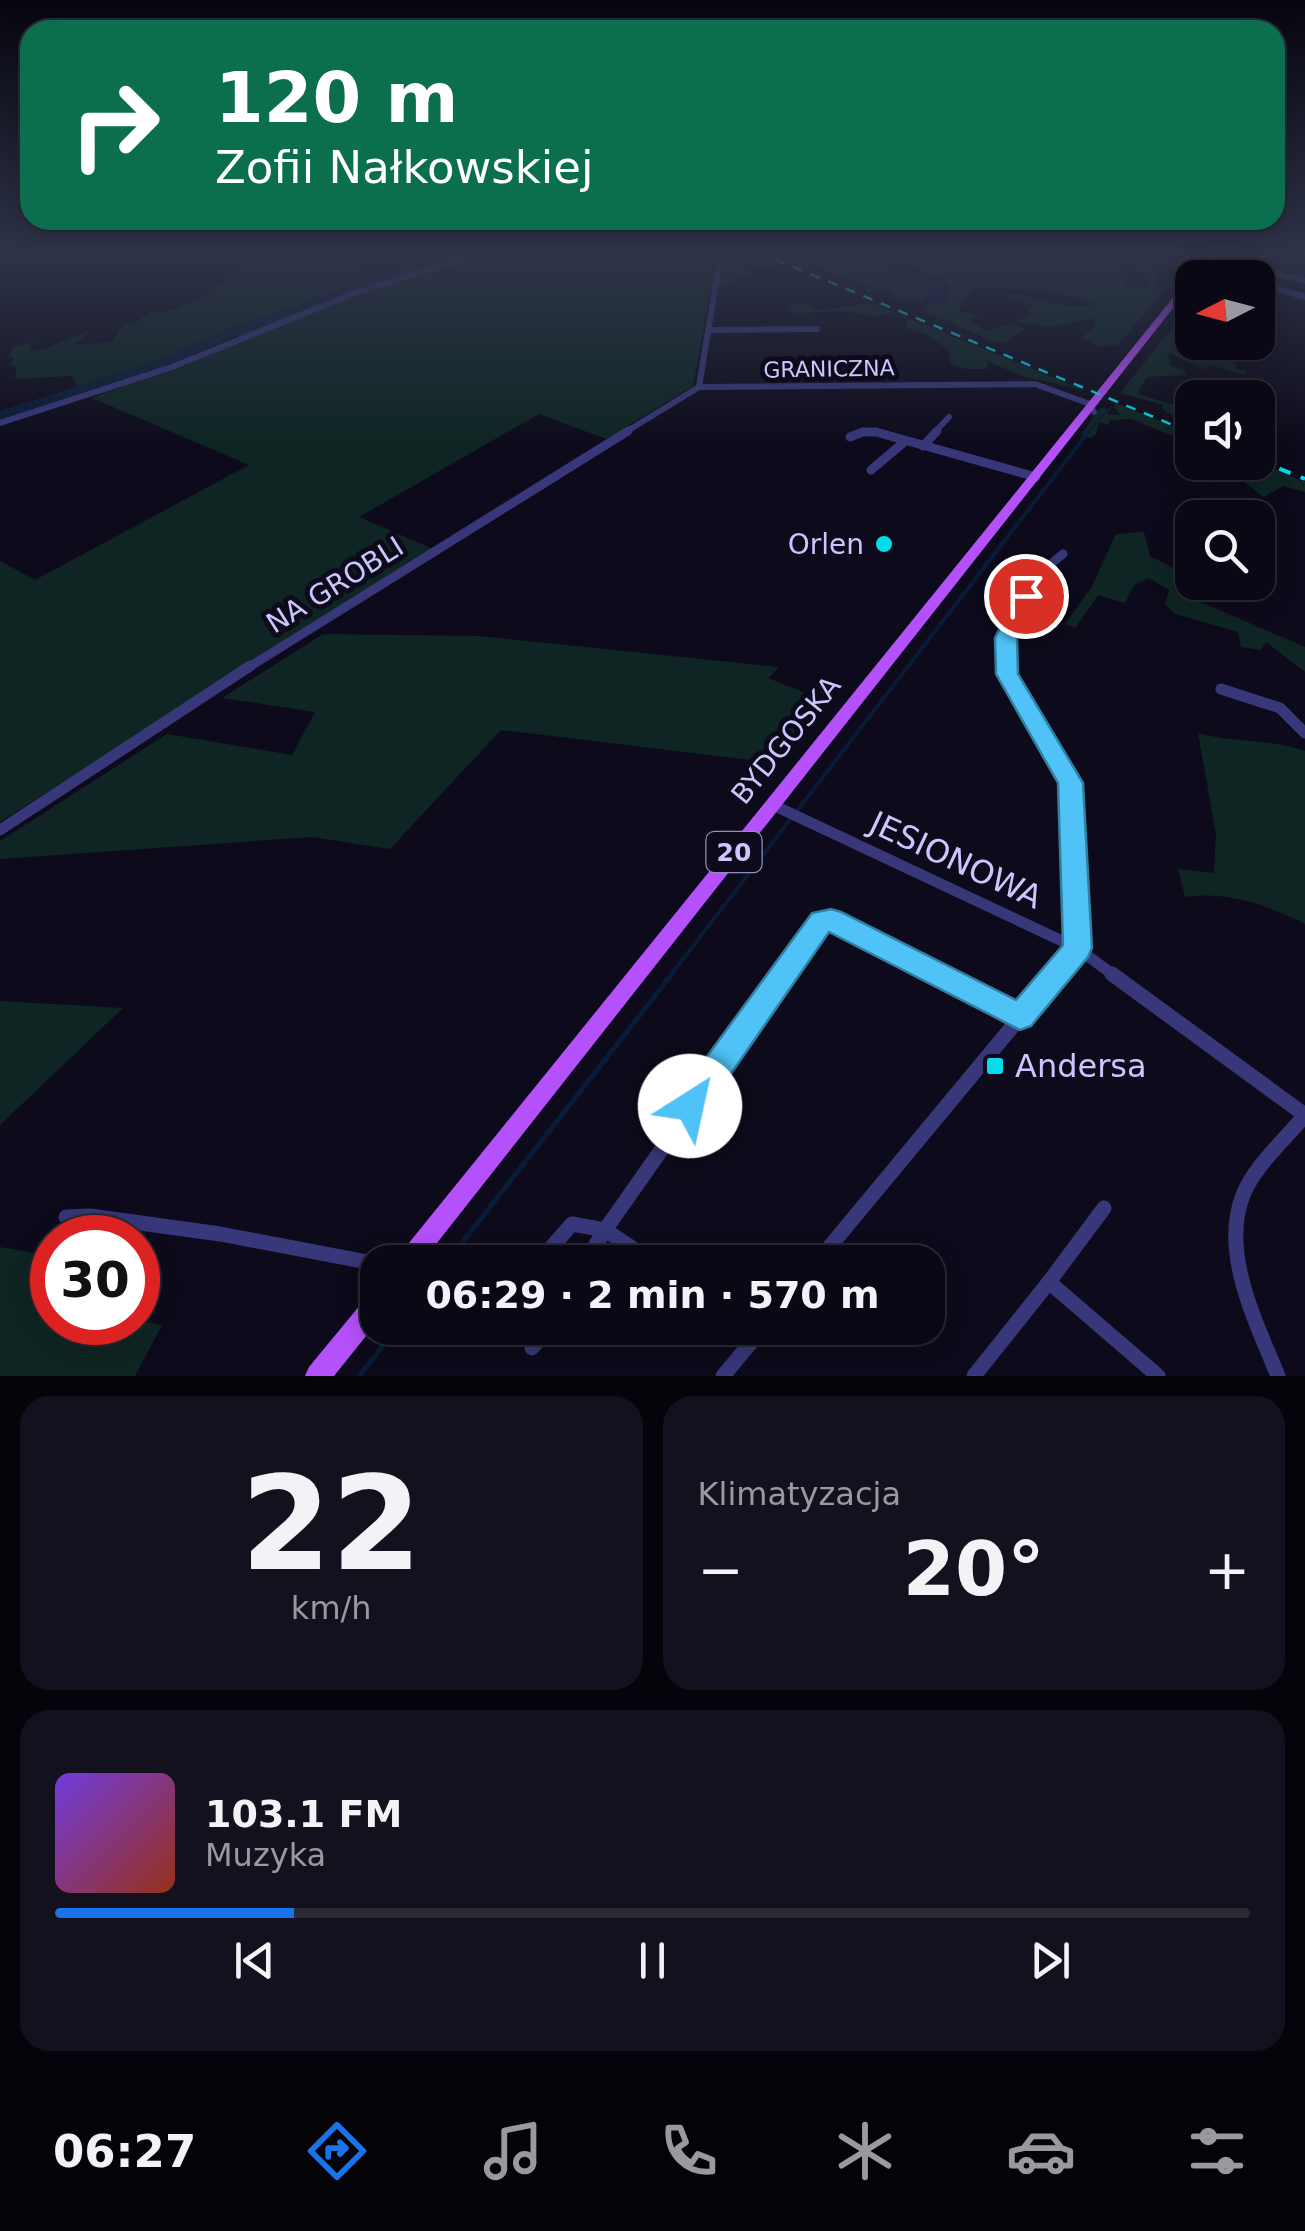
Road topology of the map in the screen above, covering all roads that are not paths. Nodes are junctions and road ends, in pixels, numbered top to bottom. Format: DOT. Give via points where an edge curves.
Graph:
graph roads {
  1 [pos="298,316"];
  2 [pos="711,316"];
  3 [pos="1164,316"];
  4 [pos="816,329"];
  5 [pos="709,330"];
  6 [pos="699,387"];
  7 [pos="1092,408"];
  8 [pos="949,417"];
  9 [pos="0,424"];
  10 [pos="850,438"];
  11 [pos="903,443"];
  12 [pos="923,446"];
  13 [pos="871,470"];
  14 [pos="1036,477"];
  15 [pos="1062,554"];
  16 [pos="1221,689"];
  17 [pos="1305,733"];
  18 [pos="772,804"];
  19 [pos="0,830"];
  20 [pos="1078,948"];
  21 [pos="1020,1017"];
  22 [pos="1305,1115"];
  23 [pos="1104,1208"];
  24 [pos="160,1226"];
  25 [pos="604,1230"];
  26 [pos="422,1245"];
  27 [pos="554,1245"];
  28 [pos="595,1245"];
  29 [pos="627,1245"];
  30 [pos="831,1245"];
  31 [pos="360,1261"];
  32 [pos="1049,1282"];
  33 [pos="360,1323"];
  34 [pos="535,1345"];
  35 [pos="746,1345"];
  36 [pos="532,1348"];
  37 [pos="318,1376"];
  38 [pos="724,1376"];
  39 [pos="974,1376"];
  40 [pos="1158,1376"];
  41 [pos="1278,1376"];
  1 -- 9 [label="street"];
  2 -- 5 [label="street"];
  3 -- 7 [label="main road, BYDGOSKA / 20" via="1112,393"];
  4 -- 5 [label="street"];
  5 -- 6 [label="street"];
  6 -- 7 [label="street, GRANICZNA" via="1035,384"];
  6 -- 19 [label="street, NA GROBLI" via="162,720"];
  7 -- 14 [label="main road, BYDGOSKA / 20"];
  8 -- 12 [label="street"];
  10 -- 11 [label="street" via="870,432"];
  11 -- 12 [label="street"];
  11 -- 13 [label="street"];
  12 -- 14 [label="street"];
  14 -- 18 [label="main road, BYDGOSKA / 20"];
  15 -- 20 [label="street" via="1016,609 1004,655 1007,674 1071,783"];
  16 -- 17 [label="street" via="1280,708"];
  18 -- 20 [label="street, JESIONOWA"];
  18 -- 26 [label="main road, BYDGOSKA / 20"];
  20 -- 21 [label="street"];
  20 -- 22 [label="street, JESIONOWA"];
  21 -- 25 [label="street" via="863,935 822,921"];
  21 -- 30 [label="street"];
  22 -- 41 [label="street" via="1244,1195 1239,1221 1240,1264"];
  23 -- 32 [label="street"];
  24 -- 31 [label="street"];
  25 -- 27 [label="street" via="572,1224"];
  25 -- 28 [label="street"];
  25 -- 29 [label="street"];
  32 -- 39 [label="street"];
  32 -- 40 [label="street"];
  33 -- 37 [label="main road"];
  34 -- 36 [label="street"];
  35 -- 38 [label="street"];
}
